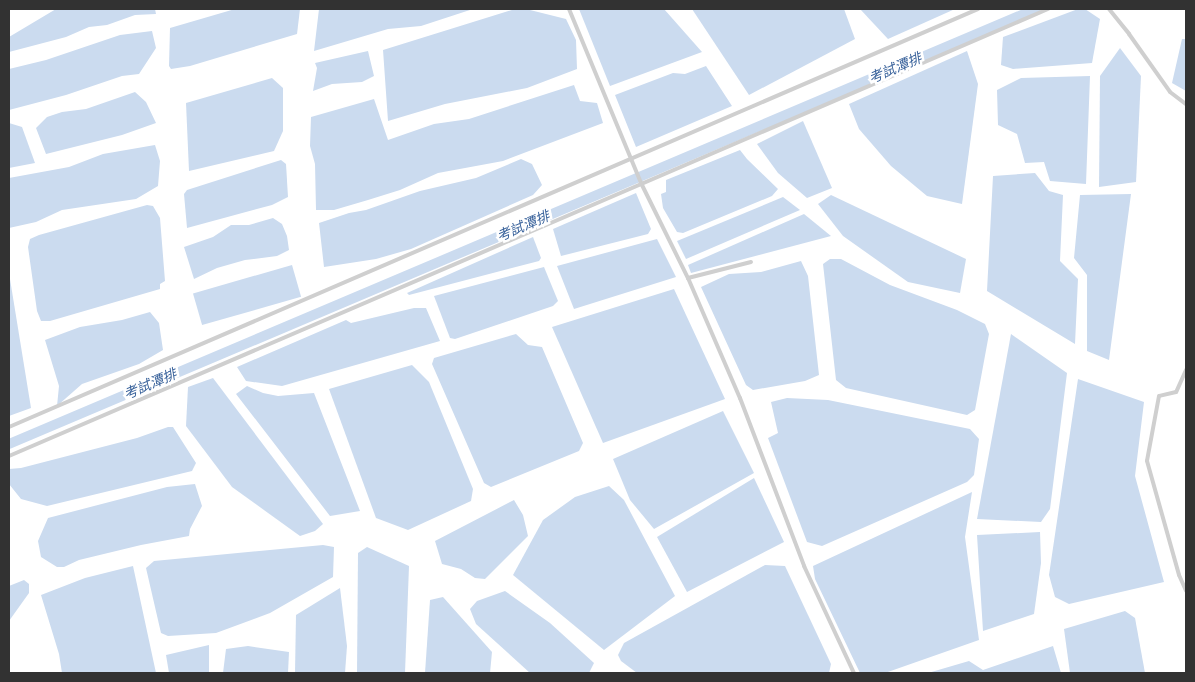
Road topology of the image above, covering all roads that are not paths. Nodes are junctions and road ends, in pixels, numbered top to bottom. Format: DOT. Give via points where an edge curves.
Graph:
graph roads {
  1 [pos="570,9"];
  2 [pos="978,9"];
  3 [pos="1048,9"];
  4 [pos="1109,9"];
  5 [pos="1186,104"];
  6 [pos="632,159"];
  7 [pos="641,182"];
  8 [pos="751,262"];
  9 [pos="688,278"];
  10 [pos="1186,370"];
  11 [pos="9,426"];
  12 [pos="9,456"];
  13 [pos="1186,591"];
  14 [pos="854,673"];
  1 -- 6 [label="lane"];
  2 -- 6 [label="lane"];
  3 -- 7 [label="lane"];
  4 -- 5 [label="lane" via="1170,92"];
  6 -- 7 [label="lane"];
  6 -- 11 [label="lane"];
  7 -- 9 [label="lane"];
  7 -- 12 [label="lane"];
  8 -- 9 [label="lane"];
  9 -- 14 [label="lane" via="740,398 804,566"];
  10 -- 13 [label="lane" via="1176,392 1159,396 1147,461"];
}
